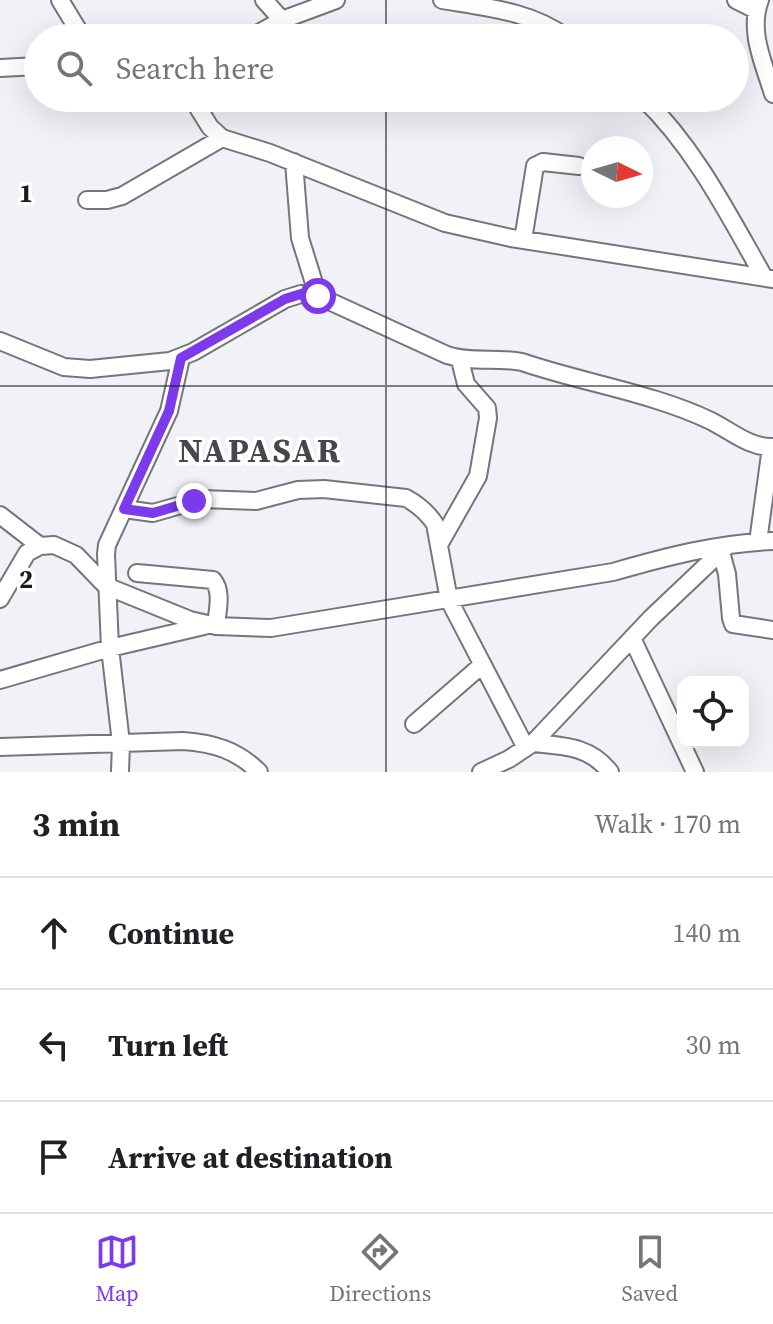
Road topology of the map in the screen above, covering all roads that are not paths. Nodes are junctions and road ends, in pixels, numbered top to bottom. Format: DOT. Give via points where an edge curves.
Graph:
graph roads {
  1 [pos="60,0"];
  2 [pos="264,0"];
  3 [pos="336,0"];
  4 [pos="442,0"];
  5 [pos="736,0"];
  6 [pos="758,5"];
  7 [pos="521,7"];
  8 [pos="282,20"];
  9 [pos="75,24"];
  10 [pos="275,24"];
  11 [pos="546,24"];
  12 [pos="24,67"];
  13 [pos="0,68"];
  14 [pos="773,94"];
  15 [pos="201,112"];
  16 [pos="656,112"];
  17 [pos="222,138"];
  18 [pos="294,162"];
  19 [pos="579,166"];
  20 [pos="87,200"];
  21 [pos="523,240"];
  22 [pos="768,278"];
  23 [pos="318,296"];
  24 [pos="1,344"];
  25 [pos="181,358"];
  26 [pos="460,360"];
  27 [pos="772,447"];
  28 [pos="124,509"];
  29 [pos="0,515"];
  30 [pos="765,542"];
  31 [pos="440,543"];
  32 [pos="40,546"];
  33 [pos="724,548"];
  34 [pos="137,573"];
  35 [pos="106,586"];
  36 [pos="0,599"];
  37 [pos="449,600"];
  38 [pos="213,625"];
  39 [pos="773,630"];
  40 [pos="632,638"];
  41 [pos="110,648"];
  42 [pos="482,665"];
  43 [pos="0,680"];
  44 [pos="414,724"];
  45 [pos="121,743"];
  46 [pos="530,746"];
  47 [pos="0,747"];
  48 [pos="511,765"];
  49 [pos="120,772"];
  50 [pos="259,772"];
  51 [pos="481,772"];
  52 [pos="610,772"];
  53 [pos="695,772"];
  1 -- 9 [label="street"];
  2 -- 8 [label="street"];
  3 -- 8 [label="street"];
  4 -- 7 [label="street"];
  5 -- 6 [label="street"];
  6 -- 14 [label="street" via="758,43"];
  7 -- 11 [label="street"];
  8 -- 10 [label="street"];
  12 -- 13 [label="street"];
  15 -- 17 [label="street"];
  16 -- 22 [label="street" via="679,138"];
  17 -- 18 [label="street"];
  17 -- 20 [label="street" via="122,196"];
  18 -- 21 [label="street" via="445,223"];
  18 -- 23 [label="street" via="299,229"];
  19 -- 21 [label="street" via="535,166"];
  21 -- 22 [label="street"];
  23 -- 25 [label="street" via="285,299"];
  23 -- 26 [label="street"];
  24 -- 25 [label="street" via="64,367"];
  25 -- 28 [label="street" via="169,411"];
  26 -- 27 [label="street" via="522,362 681,409 757,446"];
  26 -- 31 [label="street" via="466,384 487,408 488,418 478,476"];
  27 -- 30 [label="street"];
  28 -- 31 [label="street" via="153,513 202,499 256,501 324,489 406,498 429,514"];
  28 -- 35 [label="street" via="107,545"];
  29 -- 32 [label="street"];
  30 -- 33 [label="street"];
  31 -- 37 [label="street"];
  32 -- 35 [label="street" via="54,545 76,555"];
  32 -- 36 [label="street" via="22,559"];
  33 -- 37 [label="street"];
  33 -- 39 [label="street" via="733,624"];
  33 -- 40 [label="street"];
  34 -- 38 [label="street" via="213,580 219,596"];
  35 -- 38 [label="street"];
  35 -- 41 [label="street"];
  37 -- 38 [label="street" via="271,628"];
  37 -- 42 [label="street"];
  38 -- 41 [label="street"];
  40 -- 46 [label="street"];
  40 -- 53 [label="street"];
  41 -- 43 [label="street"];
  41 -- 45 [label="street"];
  42 -- 44 [label="street"];
  42 -- 46 [label="street"];
  45 -- 47 [label="street"];
  45 -- 49 [label="street"];
  45 -- 50 [label="street" via="203,742 244,758"];
  46 -- 48 [label="street"];
  46 -- 52 [label="street" via="586,751"];
  48 -- 51 [label="street"];
}
